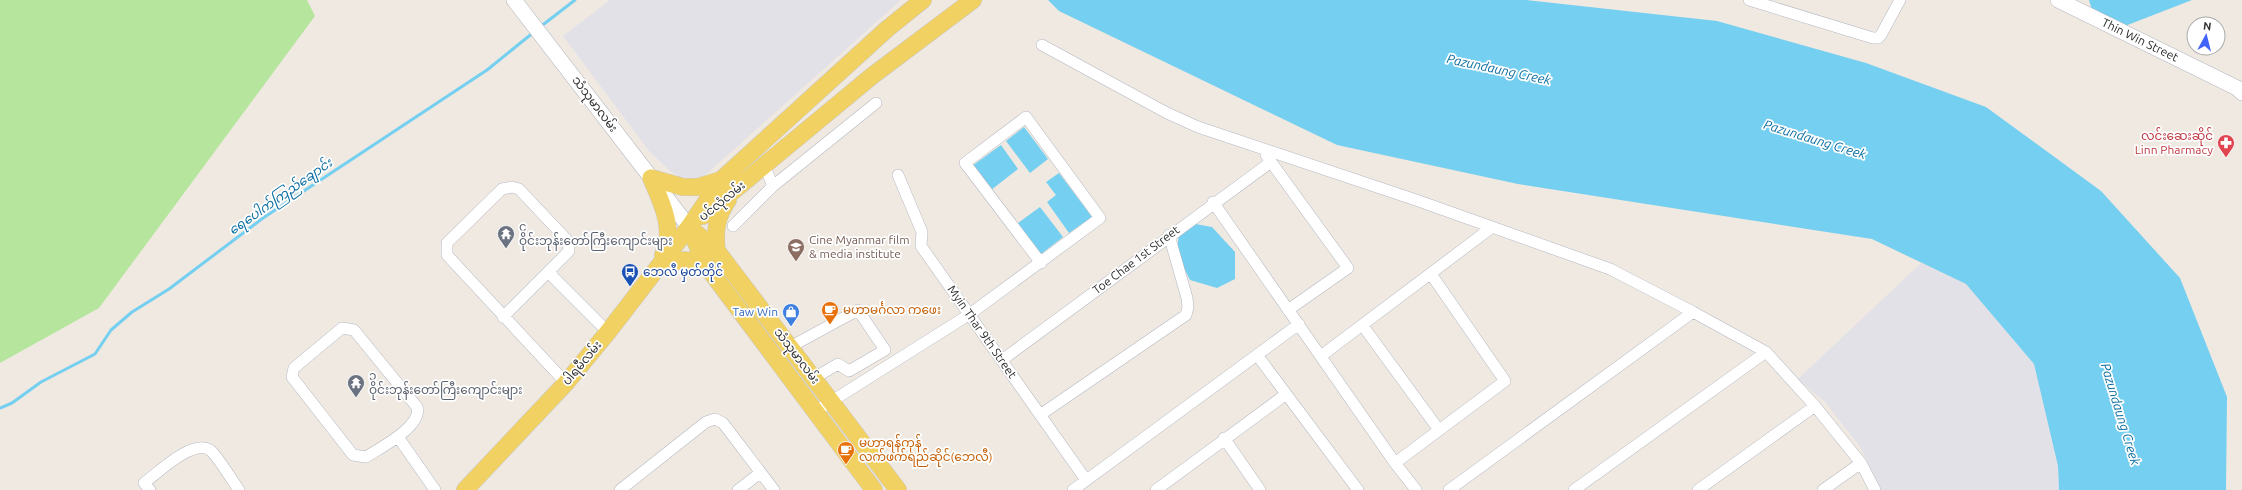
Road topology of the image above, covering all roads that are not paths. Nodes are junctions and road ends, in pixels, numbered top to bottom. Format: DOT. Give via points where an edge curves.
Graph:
graph roads {
  1 [pos="923,0"];
  2 [pos="972,0"];
  3 [pos="1749,0"];
  4 [pos="1900,0"];
  5 [pos="2058,0"];
  6 [pos="518,5"];
  7 [pos="1042,45"];
  8 [pos="2242,93"];
  9 [pos="876,103"];
  10 [pos="1260,147"];
  11 [pos="1271,162"];
  12 [pos="764,165"];
  13 [pos="898,175"];
  14 [pos="651,178"];
  15 [pos="721,180"];
  16 [pos="773,186"];
  17 [pos="734,192"];
  18 [pos="1213,202"];
  19 [pos="733,226"];
  20 [pos="689,227"];
  21 [pos="1491,228"];
  22 [pos="1169,235"];
  23 [pos="717,251"];
  24 [pos="705,264"];
  25 [pos="1041,264"];
  26 [pos="657,270"];
  27 [pos="548,272"];
  28 [pos="1431,274"];
  29 [pos="1288,310"];
  30 [pos="1693,312"];
  31 [pos="970,314"];
  32 [pos="503,318"];
  33 [pos="1299,324"];
  34 [pos="1363,326"];
  35 [pos="608,332"];
  36 [pos="790,347"];
  37 [pos="1766,352"];
  38 [pos="1257,355"];
  39 [pos="1321,356"];
  40 [pos="1002,360"];
  41 [pos="814,378"];
  42 [pos="566,383"];
  43 [pos="1285,395"];
  44 [pos="830,400"];
  45 [pos="1815,406"];
  46 [pos="816,411"];
  47 [pos="1040,416"];
  48 [pos="1439,430"];
  49 [pos="398,437"];
  50 [pos="1224,438"];
  51 [pos="1395,463"];
  52 [pos="1861,464"];
  53 [pos="882,469"];
  54 [pos="760,473"];
  55 [pos="1086,480"];
  56 [pos="871,486"];
  57 [pos="470,489"];
  58 [pos="1160,489"];
  59 [pos="150,490"];
  60 [pos="239,490"];
  61 [pos="435,490"];
  62 [pos="620,490"];
  63 [pos="738,490"];
  64 [pos="774,490"];
  65 [pos="898,490"];
  66 [pos="1073,490"];
  67 [pos="1260,490"];
  68 [pos="1358,490"];
  69 [pos="1416,490"];
  70 [pos="1449,490"];
  71 [pos="1574,490"];
  72 [pos="1698,490"];
  73 [pos="1823,490"];
  74 [pos="1876,490"];
  1 -- 15 [label="main road, ပင်လုံလမ်း" via="886,29"];
  2 -- 12 [label="main road, ပင်လုံလမ်း" via="872,76"];
  3 -- 4 [label="street" via="1873,38 1881,35"];
  5 -- 8 [label="main road, Thin Win Street" via="2237,88"];
  6 -- 14 [label="main road, သံသုမာလမ်း"];
  7 -- 10 [label="street" via="1167,113 1198,127"];
  9 -- 16 [label="street"];
  10 -- 11 [label="street"];
  10 -- 21 [label="street"];
  11 -- 18 [label="street, Toe Chae 1st Street"];
  11 -- 29 [label="street" via="1348,268"];
  12 -- 16 [label="street"];
  12 -- 17 [label="main road, ပင်လုံလမ်း"];
  13 -- 31 [label="street, Myin Thar 9th Street" via="922,232 921,246"];
  14 -- 15 [label="main road" via="683,187 698,187"];
  14 -- 20 [label="main road, သံသုမာလမ်း"];
  14 -- 26 [label="main road" via="662,201 669,234 667,247"];
  15 -- 20 [label="main road, ပင်လုံလမ်း"];
  16 -- 19 [label="street"];
  17 -- 20 [label="main road, ပင်လုံလမ်း"];
  17 -- 23 [label="main road" via="720,211 716,223"];
  18 -- 22 [label="street, Toe Chae 1st Street"];
  18 -- 29 [label="street"];
  20 -- 23 [label="main road, သံသုမာလမ်း"];
  20 -- 24 [label="main road, သံသုမာလမ်း"];
  20 -- 26 [label="main road, ပါရမီလမ်း"];
  21 -- 28 [label="street"];
  21 -- 30 [label="street" via="1610,269"];
  22 -- 40 [label="street, Toe Chae 1st Street"];
  22 -- 47 [label="street" via="1187,298 1186,315"];
  23 -- 36 [label="main road, သံသုမာလမ်း"];
  24 -- 26 [label="main road" via="672,261"];
  24 -- 46 [label="main road, သံသုမာလမ်း"];
  25 -- 25 [label="street" via="965,163 1026,117 1100,218"];
  25 -- 31 [label="street"];
  26 -- 35 [label="main road, ပါရမီလမ်း"];
  27 -- 32 [label="street"];
  27 -- 32 [label="street" via="569,251 568,241 519,189 502,189 447,243 446,249 447,255"];
  27 -- 35 [label="street"];
  28 -- 34 [label="street"];
  28 -- 48 [label="street" via="1506,381"];
  29 -- 33 [label="street"];
  30 -- 37 [label="street"];
  30 -- 70 [label="street"];
  31 -- 40 [label="street, Myin Thar 9th Street"];
  31 -- 44 [label="street"];
  32 -- 42 [label="street"];
  33 -- 38 [label="street"];
  33 -- 39 [label="street"];
  34 -- 39 [label="street"];
  34 -- 48 [label="street"];
  35 -- 42 [label="main road, ပါရမီလမ်း"];
  36 -- 41 [label="main road, သံသုမာလမ်း"];
  36 -- 41 [label="street" via="858,310 885,350 849,371 838,364"];
  37 -- 45 [label="street"];
  37 -- 71 [label="street"];
  38 -- 43 [label="street"];
  38 -- 55 [label="street"];
  39 -- 51 [label="street"];
  40 -- 47 [label="street, Myin Thar 9th Street"];
  41 -- 44 [label="main road, သံသုမာလမ်း"];
  42 -- 57 [label="main road, ပါရမီလမ်း"];
  43 -- 50 [label="street"];
  43 -- 68 [label="street"];
  44 -- 46 [label="street"];
  44 -- 53 [label="main road, သံသုမာလမ်း"];
  45 -- 52 [label="street"];
  45 -- 72 [label="street"];
  46 -- 56 [label="main road, သံသုမာလမ်း"];
  47 -- 55 [label="street, Myin Thar 9th Street"];
  48 -- 51 [label="street"];
  49 -- 49 [label="street" via="366,457 353,455 292,377 294,368 342,328 354,330 417,407 417,419"];
  49 -- 61 [label="street"];
  50 -- 58 [label="street"];
  50 -- 67 [label="street"];
  51 -- 69 [label="street"];
  52 -- 73 [label="street"];
  52 -- 74 [label="street"];
  53 -- 56 [label="main road"];
  53 -- 65 [label="main road, သံသုမာလမ်း"];
  54 -- 62 [label="street" via="723,423 715,419 706,422"];
  54 -- 63 [label="street"];
  54 -- 64 [label="street"];
  55 -- 66 [label="street"];
  59 -- 60 [label="street" via="144,483 190,449 200,447 210,450"];
}
